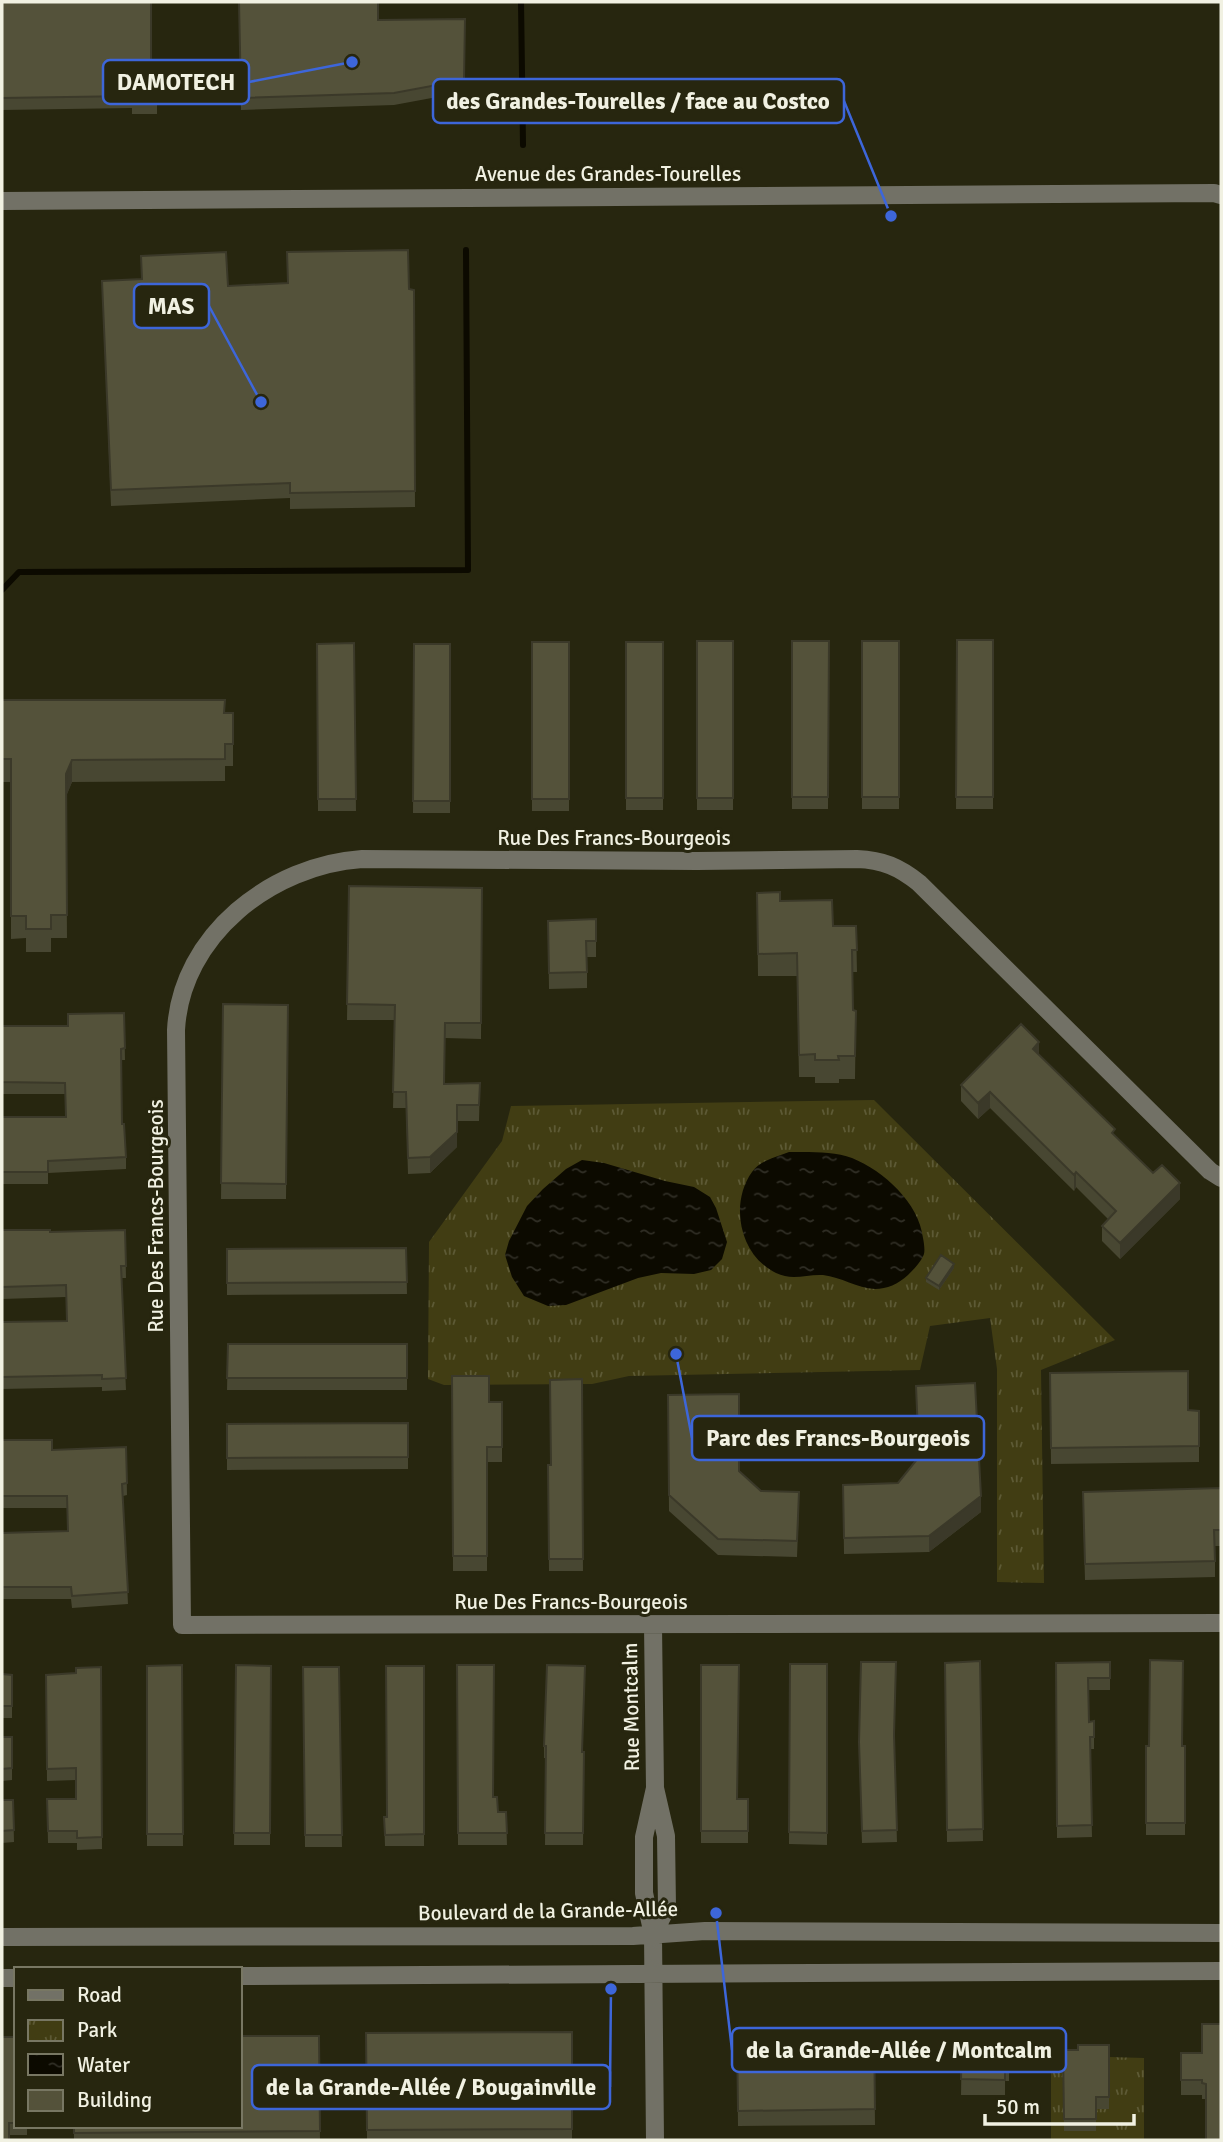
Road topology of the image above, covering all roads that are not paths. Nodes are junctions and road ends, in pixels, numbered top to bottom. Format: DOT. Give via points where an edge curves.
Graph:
graph roads {
  1 [pos="1219,193"];
  2 [pos="2,201"];
  3 [pos="1221,1178"];
  4 [pos="1221,1623"];
  5 [pos="653,1625"];
  6 [pos="1221,1933"];
  7 [pos="653,1934"];
  8 [pos="2,1937"];
  9 [pos="1221,1971"];
  10 [pos="654,1974"];
  11 [pos="242,1976"];
  12 [pos="655,2140"];
  1 -- 2 [label="street, Avenue des Grandes-Tourelles"];
  3 -- 5 [label="street, Rue Des Francs-Bourgeois" via="919,883 882,861 362,859 296,873 253,898 201,953 182,993 176,1022 182,1625"];
  4 -- 5 [label="street, Rue Des Francs-Bourgeois"];
  5 -- 7 [label="street, Rue Montcalm" via="655,1788 644,1837 644,1894"];
  6 -- 7 [label="street, Boulevard de la Grande-Allée"];
  7 -- 8 [label="street, Boulevard de la Grande-Allée"];
  7 -- 10 [label="street, Rue Montcalm"];
  9 -- 10 [label="street"];
  10 -- 11 [label="street"];
  10 -- 12 [label="street, Rue Montcalm"];
}
